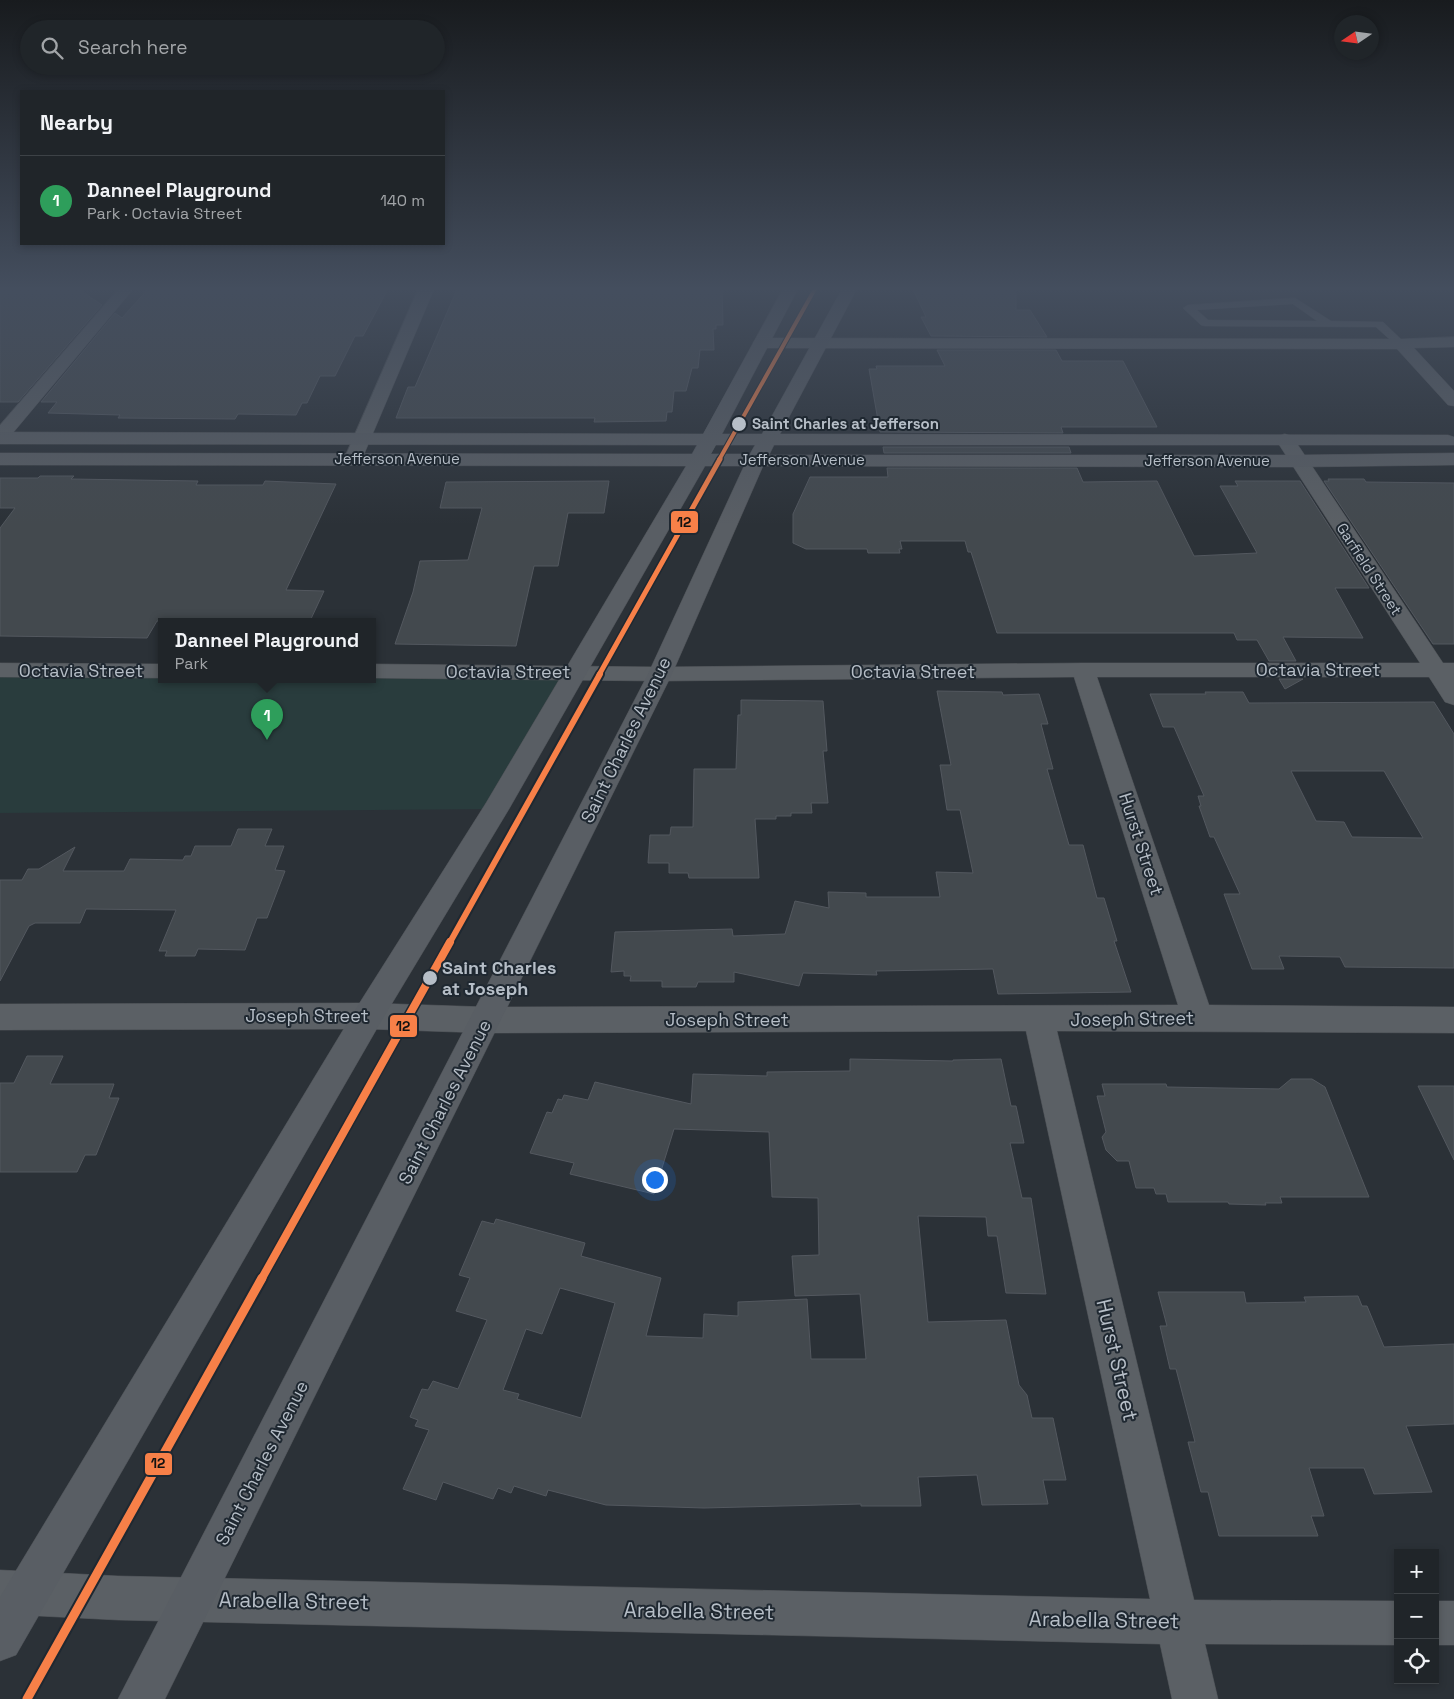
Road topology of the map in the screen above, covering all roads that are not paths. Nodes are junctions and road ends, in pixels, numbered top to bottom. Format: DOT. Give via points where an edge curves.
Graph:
graph roads {
  1 [pos="60,366"];
  2 [pos="394,366"];
  3 [pos="749,366"];
  4 [pos="809,366"];
  5 [pos="1422,366"];
  6 [pos="1454,401"];
  7 [pos="0,437"];
  8 [pos="363,439"];
  9 [pos="1285,440"];
  10 [pos="1454,440"];
  11 [pos="704,449"];
  12 [pos="763,449"];
  13 [pos="0,459"];
  14 [pos="353,459"];
  15 [pos="1454,459"];
  16 [pos="1299,461"];
  17 [pos="0,670"];
  18 [pos="1083,670"];
  19 [pos="1445,670"];
  20 [pos="158,671"];
  21 [pos="376,671"];
  22 [pos="574,672"];
  23 [pos="660,674"];
  24 [pos="1454,698"];
  25 [pos="368,1016"];
  26 [pos="0,1017"];
  27 [pos="1198,1018"];
  28 [pos="486,1020"];
  29 [pos="1039,1020"];
  30 [pos="1454,1020"];
  31 [pos="13,1593"];
  32 [pos="193,1599"];
  33 [pos="1177,1622"];
  34 [pos="1394,1623"];
  35 [pos="1439,1623"];
  36 [pos="1454,1623"];
  37 [pos="0,1639"];
  38 [pos="140,1699"];
  39 [pos="1195,1699"];
  1 -- 7 [label="street"];
  2 -- 8 [label="street"];
  3 -- 11 [label="main road"];
  4 -- 12 [label="main road, Saint Charles Avenue"];
  5 -- 6 [label="street"];
  7 -- 8 [label="main road, Jefferson Avenue"];
  8 -- 11 [label="main road, Jefferson Avenue"];
  8 -- 14 [label="street"];
  9 -- 10 [label="main road, Jefferson Avenue"];
  9 -- 12 [label="main road, Jefferson Avenue"];
  9 -- 16 [label="street, Garfield Street"];
  11 -- 12 [label="main road, Jefferson Avenue"];
  11 -- 14 [label="main road, Jefferson Avenue"];
  11 -- 22 [label="main road"];
  12 -- 16 [label="main road, Jefferson Avenue"];
  12 -- 23 [label="main road, Saint Charles Avenue"];
  13 -- 14 [label="main road, Jefferson Avenue"];
  15 -- 16 [label="main road, Jefferson Avenue"];
  16 -- 19 [label="street, Garfield Street"];
  17 -- 20 [label="street, Octavia Street"];
  18 -- 19 [label="street, Octavia Street"];
  18 -- 23 [label="street, Octavia Street"];
  18 -- 27 [label="street, Hurst Street"];
  19 -- 24 [label="street, Garfield Street"];
  21 -- 22 [label="street, Octavia Street"];
  22 -- 23 [label="street, Octavia Street"];
  22 -- 25 [label="main road" via="496,809"];
  23 -- 28 [label="main road, Saint Charles Avenue"];
  25 -- 26 [label="street, Joseph Street"];
  25 -- 28 [label="street, Joseph Street"];
  25 -- 31 [label="main road"];
  27 -- 29 [label="street, Joseph Street"];
  27 -- 30 [label="street, Joseph Street"];
  28 -- 29 [label="street, Joseph Street"];
  28 -- 32 [label="main road, Saint Charles Avenue"];
  29 -- 33 [label="street, Hurst Street"];
  31 -- 32 [label="street, Arabella Street"];
  31 -- 37 [label="main road"];
  32 -- 33 [label="street, Arabella Street"];
  32 -- 38 [label="main road, Saint Charles Avenue"];
  33 -- 34 [label="street, Arabella Street"];
  33 -- 39 [label="street, Hurst Street"];
  35 -- 36 [label="street"];
}
